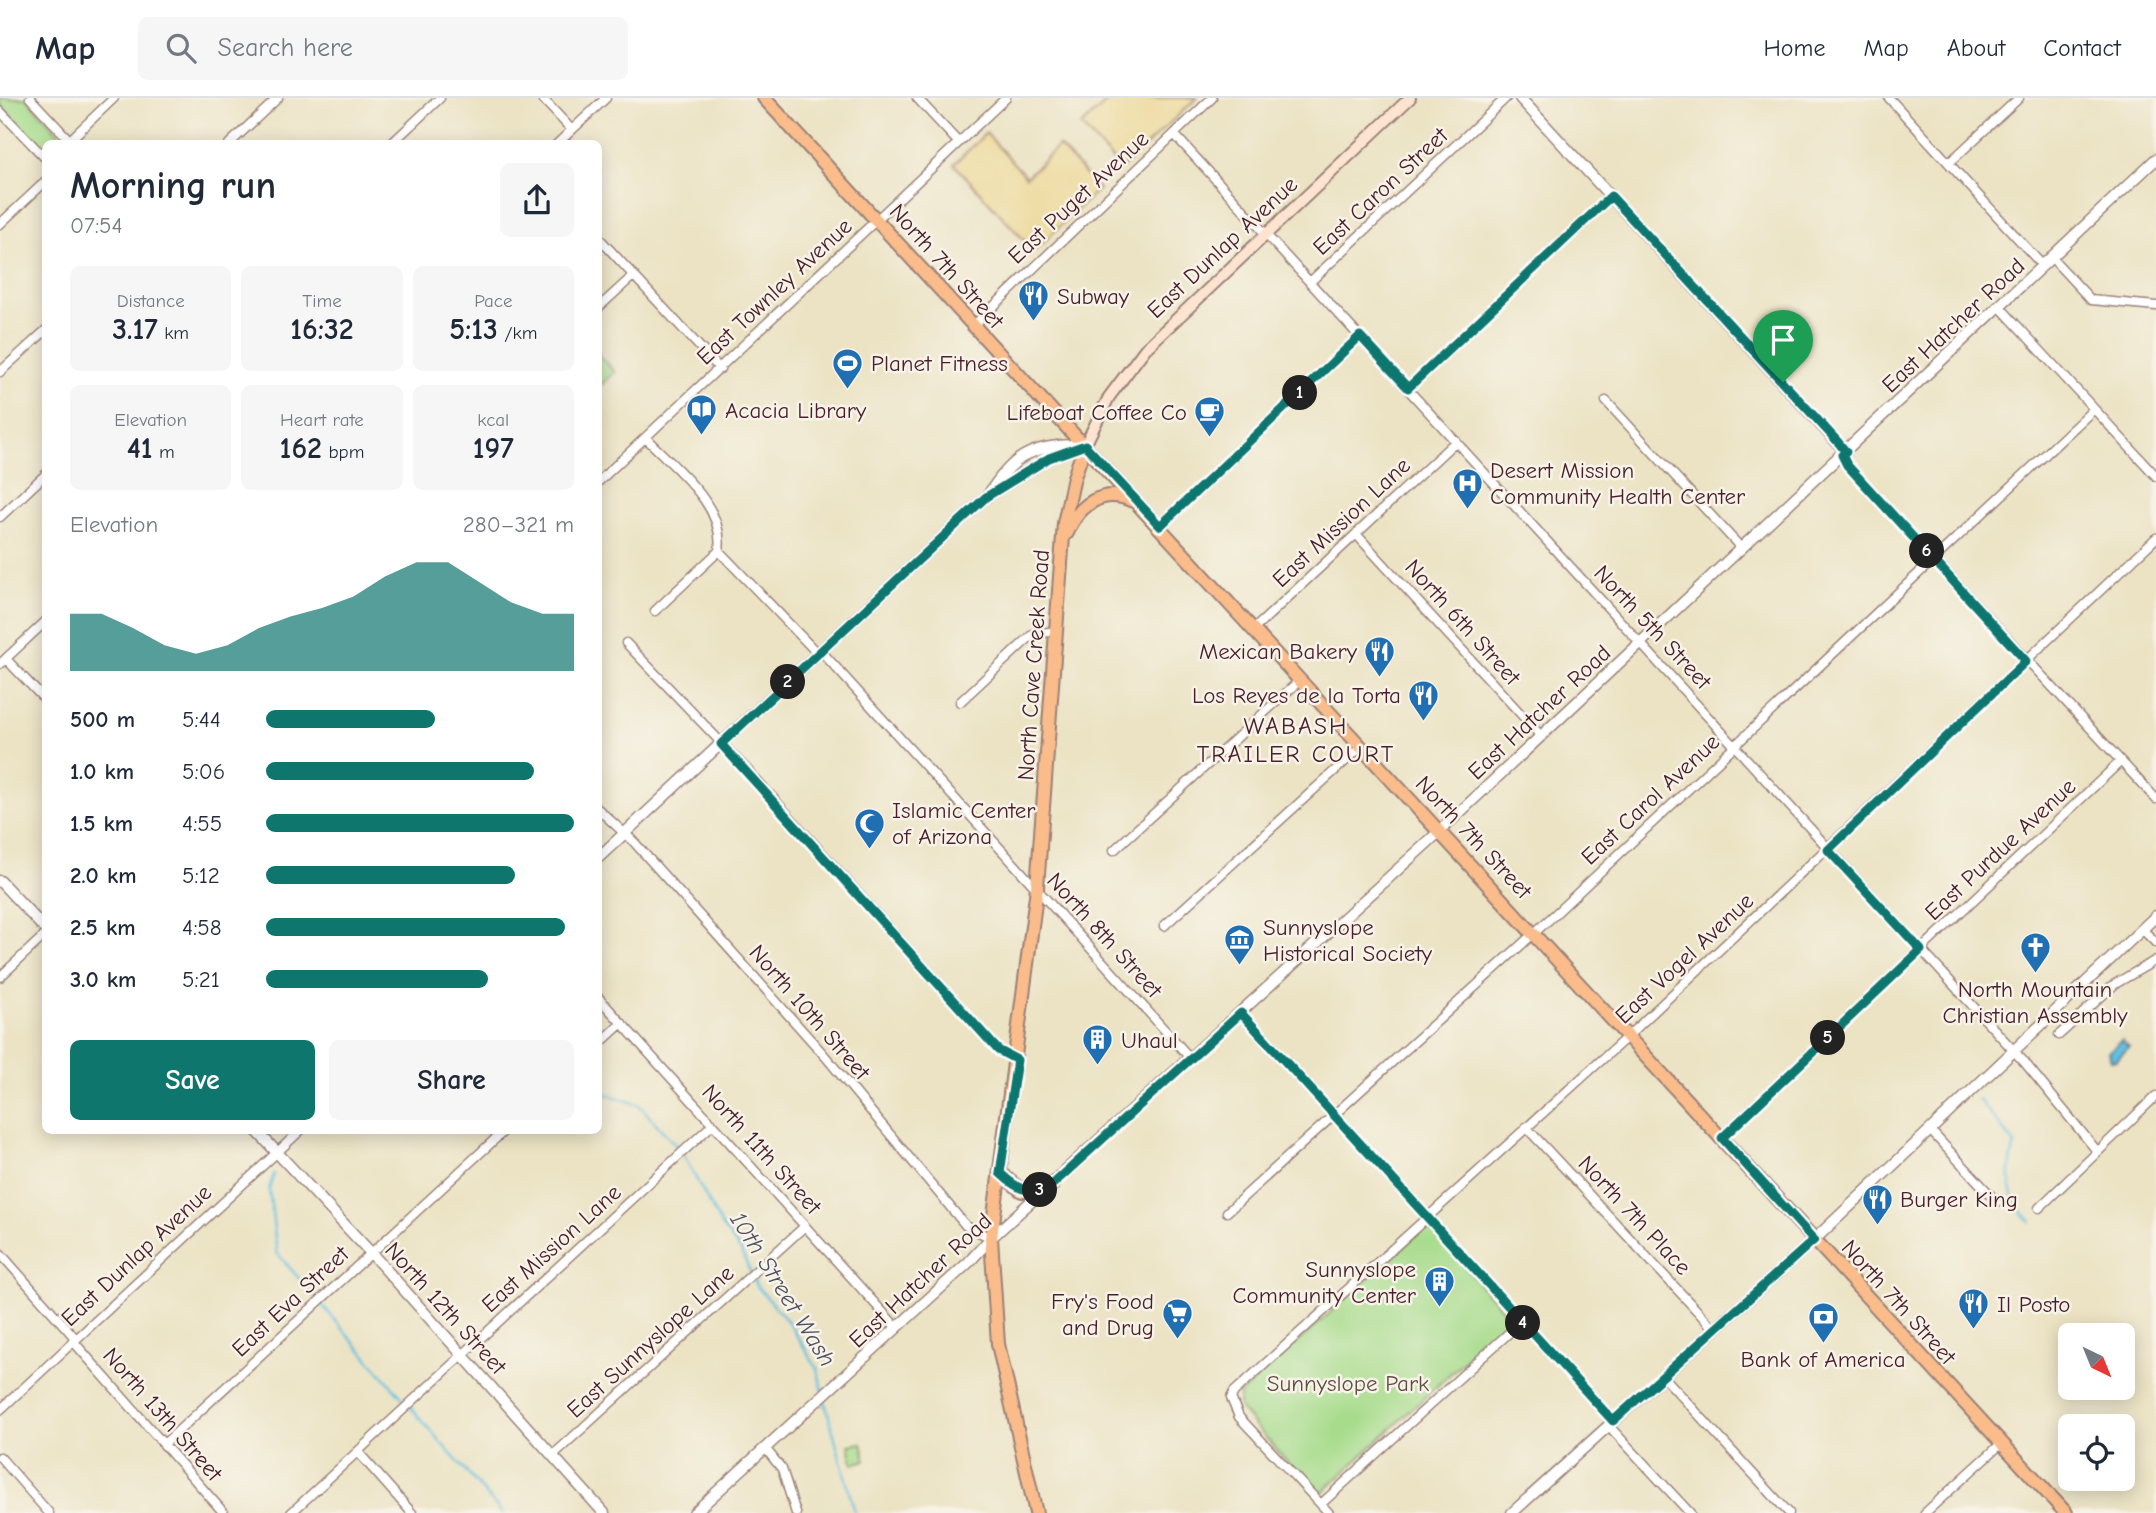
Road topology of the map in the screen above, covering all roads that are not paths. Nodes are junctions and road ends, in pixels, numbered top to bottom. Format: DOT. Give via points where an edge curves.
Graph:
graph roads {
  1 [pos="30,98"];
  2 [pos="114,98"];
  3 [pos="278,98"];
  4 [pos="440,98"];
  5 [pos="542,98"];
  6 [pos="606,98"];
  7 [pos="764,98"];
  8 [pos="917,98"];
  9 [pos="1006,98"];
  10 [pos="1212,98"];
  11 [pos="1410,98"];
  12 [pos="1506,98"];
  13 [pos="1520,98"];
  14 [pos="1889,98"];
  15 [pos="2019,98"];
  16 [pos="0,111"];
  17 [pos="572,130"];
  18 [pos="1174,134"];
  19 [pos="69,140"];
  20 [pos="73,140"];
  21 [pos="233,140"];
  22 [pos="395,140"];
  23 [pos="561,140"];
  24 [pos="958,142"];
  25 [pos="42,155"];
  26 [pos="2156,159"];
  27 [pos="1949,163"];
  28 [pos="42,185"];
  29 [pos="1611,196"];
  30 [pos="877,219"];
  31 [pos="0,224"];
  32 [pos="1265,234"];
  33 [pos="602,241"];
  34 [pos="2052,258"];
  35 [pos="2043,266"];
  36 [pos="634,275"];
  37 [pos="1310,282"];
  38 [pos="602,304"];
  39 [pos="2156,306"];
  40 [pos="2000,307"];
  41 [pos="972,326"];
  42 [pos="42,334"];
  43 [pos="1360,336"];
  44 [pos="720,369"];
  45 [pos="0,372"];
  46 [pos="1408,388"];
  47 [pos="1606,401"];
  48 [pos="2094,409"];
  49 [pos="646,438"];
  50 [pos="1456,441"];
  51 [pos="1085,445"];
  52 [pos="1844,453"];
  53 [pos="2156,476"];
  54 [pos="42,478"];
  55 [pos="602,478"];
  56 [pos="1142,506"];
  57 [pos="0,517"];
  58 [pos="1160,526"];
  59 [pos="1356,534"];
  60 [pos="2156,538"];
  61 [pos="1062,543"];
  62 [pos="1742,549"];
  63 [pos="719,551"];
  64 [pos="1934,559"];
  65 [pos="655,611"];
  66 [pos="42,625"];
  67 [pos="1254,630"];
  68 [pos="1057,631"];
  69 [pos="626,643"];
  70 [pos="1641,643"];
  71 [pos="819,652"];
  72 [pos="3,661"];
  73 [pos="2026,661"];
  74 [pos="1300,680"];
  75 [pos="42,697"];
  76 [pos="960,702"];
  77 [pos="1541,736"];
  78 [pos="721,744"];
  79 [pos="1735,745"];
  80 [pos="1362,746"];
  81 [pos="2120,762"];
  82 [pos="2156,799"];
  83 [pos="602,813"];
  84 [pos="1440,831"];
  85 [pos="623,835"];
  86 [pos="1114,850"];
  87 [pos="1828,850"];
  88 [pos="602,854"];
  89 [pos="0,881"];
  90 [pos="1037,888"];
  91 [pos="2156,916"];
  92 [pos="1164,926"];
  93 [pos="42,928"];
  94 [pos="2142,929"];
  95 [pos="1534,933"];
  96 [pos="42,936"];
  97 [pos="2156,943"];
  98 [pos="1921,950"];
  99 [pos="2156,960"];
  100 [pos="0,977"];
  101 [pos="602,1001"];
  102 [pos="1241,1013"];
  103 [pos="622,1023"];
  104 [pos="2059,1035"];
  105 [pos="1627,1037"];
  106 [pos="602,1041"];
  107 [pos="2014,1051"];
  108 [pos="1192,1059"];
  109 [pos="1017,1060"];
  110 [pos="2156,1096"];
  111 [pos="1332,1116"];
  112 [pos="713,1125"];
  113 [pos="1526,1127"];
  114 [pos="1930,1130"];
  115 [pos="260,1134"];
  116 [pos="297,1134"];
  117 [pos="501,1134"];
  118 [pos="1722,1138"];
  119 [pos="2097,1151"];
  120 [pos="278,1152"];
  121 [pos="1000,1173"];
  122 [pos="1053,1184"];
  123 [pos="1997,1202"];
  124 [pos="2039,1208"];
  125 [pos="1227,1212"];
  126 [pos="1426,1217"];
  127 [pos="805,1226"];
  128 [pos="991,1238"];
  129 [pos="1814,1240"];
  130 [pos="0,1253"];
  131 [pos="372,1253"];
  132 [pos="1522,1321"];
  133 [pos="897,1328"];
  134 [pos="1715,1330"];
  135 [pos="75,1340"];
  136 [pos="463,1354"];
  137 [pos="1663,1376"];
  138 [pos="0,1410"];
  139 [pos="1611,1423"];
  140 [pos="2002,1443"];
  141 [pos="164,1444"];
  142 [pos="765,1448"];
  143 [pos="358,1452"];
  144 [pos="552,1456"];
  145 [pos="0,1457"];
  146 [pos="1321,1504"];
  147 [pos="49,1513"];
  148 [pos="224,1513"];
  149 [pos="290,1513"];
  150 [pos="412,1513"];
  151 [pos="604,1513"];
  152 [pos="694,1513"];
  153 [pos="796,1513"];
  154 [pos="1036,1513"];
  155 [pos="1329,1513"];
  156 [pos="1512,1513"];
  157 [pos="1690,1513"];
  158 [pos="1789,1513"];
  159 [pos="1925,1513"];
  160 [pos="2066,1513"];
  1 -- 19 [label="street"];
  2 -- 20 [label="street"];
  3 -- 21 [label="street"];
  4 -- 22 [label="street"];
  5 -- 17 [label="street"];
  6 -- 17 [label="street"];
  7 -- 30 [label="main road, North 7th Street"];
  8 -- 24 [label="street"];
  9 -- 24 [label="street, East Townley Avenue"];
  10 -- 18 [label="street, East Puget Avenue"];
  11 -- 32 [label="main road, East Dunlap Avenue"];
  12 -- 37 [label="street, East Caron Street"];
  13 -- 29 [label="street"];
  14 -- 27 [label="street"];
  15 -- 27 [label="street"];
  16 -- 25 [label="street"];
  17 -- 23 [label="street"];
  18 -- 32 [label="street, North 5th Street"];
  18 -- 41 [label="street, East Puget Avenue"];
  24 -- 30 [label="street, East Townley Avenue"];
  26 -- 34 [label="street, East Hatcher Road"];
  27 -- 35 [label="street"];
  28 -- 31 [label="street"];
  29 -- 46 [label="street"];
  29 -- 52 [label="street"];
  30 -- 41 [label="main road, North 7th Street"];
  30 -- 44 [label="street, East Townley Avenue"];
  32 -- 37 [label="street, North 5th Street"];
  32 -- 51 [label="main road, East Dunlap Avenue" via="1145,349 1109,397"];
  33 -- 36 [label="street"];
  34 -- 35 [label="street, East Hatcher Road"];
  34 -- 39 [label="street" via="2091,300"];
  35 -- 40 [label="street, East Hatcher Road"];
  36 -- 38 [label="street"];
  36 -- 44 [label="street"];
  37 -- 43 [label="street, North 5th Street"];
  40 -- 48 [label="street"];
  40 -- 52 [label="street, East Hatcher Road"];
  41 -- 51 [label="main road, North 7th Street"];
  42 -- 45 [label="street"];
  43 -- 46 [label="street, North 5th Street"];
  43 -- 58 [label="street"];
  44 -- 49 [label="street, East Townley Avenue"];
  46 -- 50 [label="street, North 5th Street"];
  47 -- 62 [label="street"];
  48 -- 53 [label="street"];
  48 -- 64 [label="street, East Carol Avenue"];
  49 -- 55 [label="street, East Townley Avenue"];
  49 -- 63 [label="street" via="715,516"];
  50 -- 59 [label="street, East Mission Lane"];
  50 -- 70 [label="street, North 5th Street"];
  51 -- 56 [label="main road, North 7th Street"];
  51 -- 61 [label="main road, North Cave Creek Road" via="1068,500"];
  51 -- 71 [label="street" via="1049,458 986,497"];
  52 -- 62 [label="street, East Hatcher Road"];
  52 -- 64 [label="street" via="1847,465"];
  54 -- 57 [label="street"];
  56 -- 58 [label="main road, North 7th Street"];
  56 -- 61 [label="main road" via="1126,498 1100,496 1077,515"];
  58 -- 67 [label="main road, North 7th Street"];
  59 -- 67 [label="street, East Mission Lane"];
  59 -- 77 [label="street, North 6th Street"];
  60 -- 73 [label="street, East Vogel Avenue"];
  61 -- 68 [label="main road, North Cave Creek Road"];
  62 -- 70 [label="street, East Hatcher Road"];
  63 -- 65 [label="street"];
  63 -- 71 [label="street, North 8th Street"];
  64 -- 73 [label="street"];
  64 -- 79 [label="street, East Carol Avenue"];
  66 -- 72 [label="street"];
  67 -- 74 [label="main road, North 7th Street"];
  68 -- 76 [label="street" via="1032,634"];
  68 -- 90 [label="main road, North Cave Creek Road"];
  69 -- 78 [label="street"];
  70 -- 77 [label="street, East Hatcher Road"];
  70 -- 79 [label="street, North 5th Street"];
  71 -- 78 [label="street"];
  71 -- 90 [label="street, North 8th Street"];
  72 -- 75 [label="street"];
  73 -- 81 [label="street"];
  73 -- 87 [label="street, East Vogel Avenue"];
  74 -- 80 [label="main road, North 7th Street"];
  74 -- 86 [label="street"];
  77 -- 84 [label="street, East Hatcher Road"];
  78 -- 85 [label="street"];
  78 -- 109 [label="street" via="998,1050"];
  79 -- 87 [label="street, North 5th Street"];
  79 -- 95 [label="street, East Carol Avenue"];
  80 -- 84 [label="main road, North 7th Street"];
  80 -- 92 [label="street"];
  81 -- 82 [label="street"];
  81 -- 98 [label="street, East Purdue Avenue"];
  83 -- 85 [label="street, North 10th Street"];
  84 -- 95 [label="main road, North 7th Street"];
  84 -- 102 [label="street, East Hatcher Road"];
  85 -- 88 [label="street"];
  85 -- 128 [label="street, North 10th Street" via="825,1056 966,1226"];
  87 -- 98 [label="street, North 5th Street"];
  87 -- 105 [label="street, East Vogel Avenue"];
  89 -- 93 [label="street"];
  90 -- 108 [label="street, North 8th Street"];
  90 -- 109 [label="main road, North Cave Creek Road"];
  91 -- 94 [label="street"];
  94 -- 97 [label="street"];
  94 -- 107 [label="street"];
  95 -- 105 [label="main road, North 7th Street"];
  95 -- 111 [label="street, East Carol Avenue"];
  96 -- 100 [label="street"];
  98 -- 107 [label="street, North 5th Street"];
  98 -- 118 [label="street, East Purdue Avenue"];
  99 -- 104 [label="street" via="2115,984"];
  101 -- 103 [label="street, North 11th Street"];
  102 -- 108 [label="street, East Hatcher Road"];
  102 -- 111 [label="street"];
  103 -- 106 [label="street"];
  103 -- 112 [label="street, North 11th Street"];
  105 -- 113 [label="street, East Vogel Avenue"];
  105 -- 118 [label="main road, North 7th Street"];
  107 -- 114 [label="street"];
  107 -- 119 [label="street, North 5th Street"];
  108 -- 122 [label="street, East Hatcher Road"];
  109 -- 121 [label="main road, North Cave Creek Road"];
  110 -- 119 [label="street"];
  111 -- 125 [label="street, East Carol Avenue"];
  111 -- 126 [label="street"];
  112 -- 127 [label="street, North 11th Street"];
  112 -- 136 [label="street, East Mission Lane"];
  113 -- 126 [label="street, East Vogel Avenue"];
  113 -- 134 [label="street, North 7th Place"];
  114 -- 123 [label="street"];
  114 -- 129 [label="street"];
  115 -- 120 [label="street, North 12th Street"];
  116 -- 120 [label="street, East Dunlap Avenue"];
  117 -- 131 [label="street, East Eva Street"];
  118 -- 129 [label="main road, North 7th Street"];
  119 -- 124 [label="street"];
  120 -- 131 [label="street, North 12th Street"];
  120 -- 135 [label="street, East Dunlap Avenue"];
  121 -- 122 [label="main road" via="1022,1191"];
  121 -- 128 [label="main road, North Cave Creek Road"];
  122 -- 128 [label="street, East Hatcher Road"];
  126 -- 132 [label="street"];
  126 -- 146 [label="street, East Vogel Avenue" via="1231,1398 1240,1417"];
  127 -- 133 [label="street, North 11th Street"];
  127 -- 144 [label="street, East Sunnyslope Lane"];
  128 -- 133 [label="street, East Hatcher Road"];
  128 -- 154 [label="main road, North Cave Creek Road" via="998,1344"];
  129 -- 134 [label="street"];
  129 -- 140 [label="main road, North 7th Street"];
  130 -- 135 [label="street, North 13th Street"];
  131 -- 136 [label="street, North 12th Street"];
  131 -- 141 [label="street, East Eva Street"];
  132 -- 139 [label="street"];
  132 -- 146 [label="street"];
  133 -- 142 [label="street, East Hatcher Road"];
  134 -- 137 [label="street"];
  135 -- 138 [label="street, East Dunlap Avenue"];
  135 -- 141 [label="street, North 13th Street"];
  136 -- 143 [label="street, East Mission Lane"];
  136 -- 144 [label="street, North 12th Street"];
  137 -- 139 [label="street"];
  137 -- 158 [label="street"];
  139 -- 156 [label="street"];
  139 -- 157 [label="street"];
  140 -- 159 [label="street"];
  140 -- 160 [label="main road, North 7th Street"];
  141 -- 148 [label="street, North 13th Street"];
  142 -- 152 [label="street, East Hatcher Road"];
  142 -- 153 [label="street" via="782,1469"];
  143 -- 149 [label="street, East Mission Lane"];
  143 -- 150 [label="street"];
  144 -- 151 [label="street, North 12th Street"];
  145 -- 147 [label="street"];
  146 -- 155 [label="street"];
}
